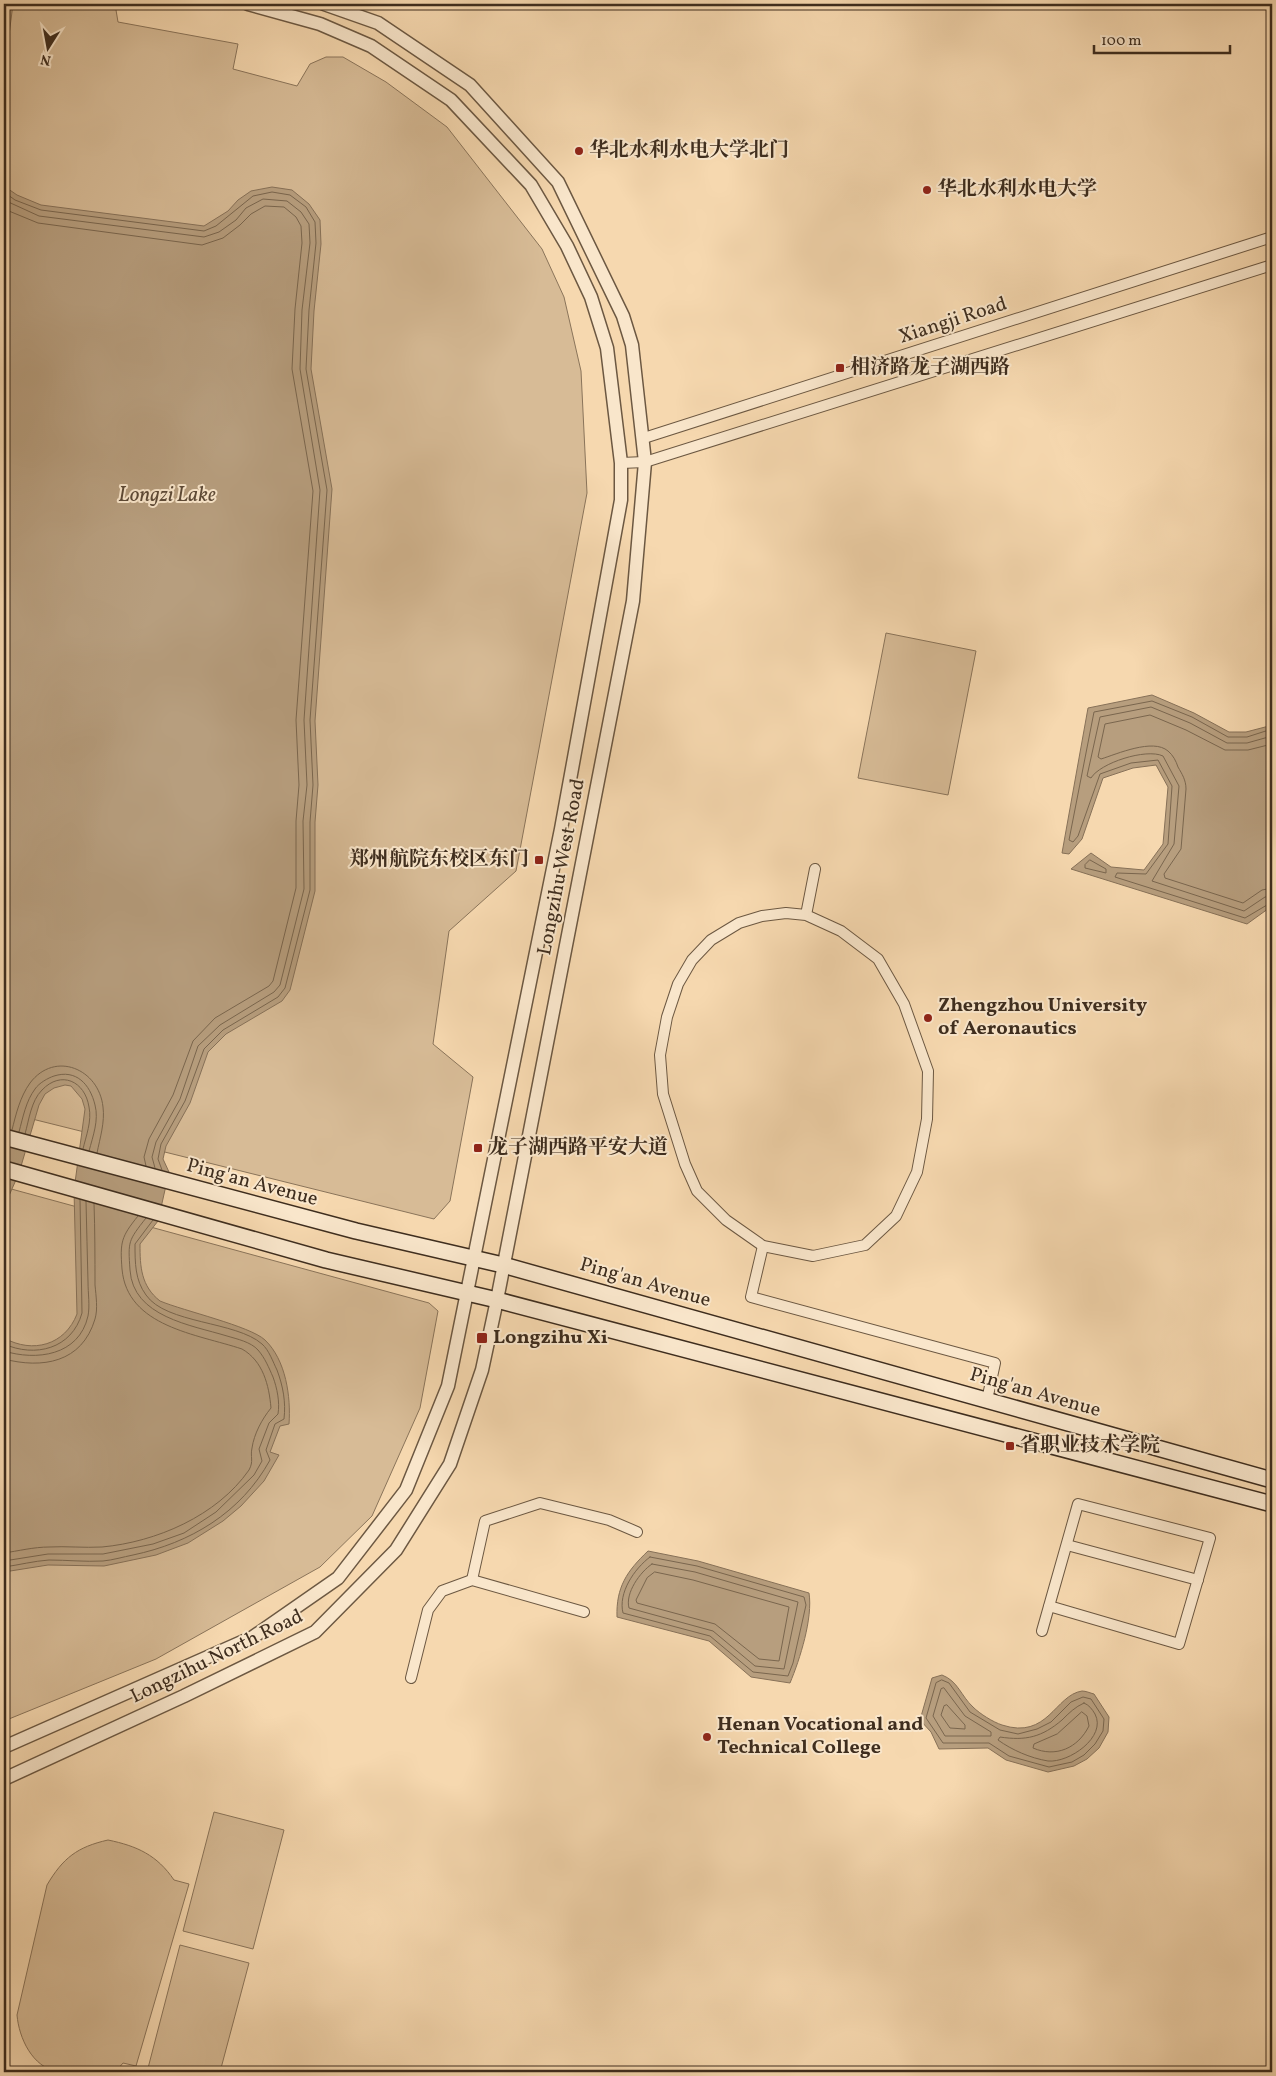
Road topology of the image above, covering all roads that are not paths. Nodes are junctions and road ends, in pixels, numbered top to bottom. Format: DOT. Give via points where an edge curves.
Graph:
graph roads {
  1 [pos="248,4"];
  2 [pos="324,4"];
  3 [pos="1272,237"];
  4 [pos="1272,265"];
  5 [pos="644,438"];
  6 [pos="645,462"];
  7 [pos="621,463"];
  8 [pos="815,869"];
  9 [pos="806,915"];
  10 [pos="4,1137"];
  11 [pos="4,1169"];
  12 [pos="763,1246"];
  13 [pos="475,1258"];
  14 [pos="504,1264"];
  15 [pos="467,1294"];
  16 [pos="497,1300"];
  17 [pos="987,1400"];
  18 [pos="1272,1480"];
  19 [pos="1272,1504"];
  20 [pos="637,1532"];
  21 [pos="1067,1544"];
  22 [pos="472,1580"];
  23 [pos="1198,1580"];
  24 [pos="1049,1606"];
  25 [pos="584,1612"];
  26 [pos="1042,1631"];
  27 [pos="411,1678"];
  28 [pos="4,1747"];
  29 [pos="4,1779"];
  1 -- 7 [label="street, Longzihu West Road" via="320,24 371,46 451,100 531,185 567,246 591,297 607,348"];
  2 -- 5 [label="street, Longzihu West Road" via="378,23 470,85 558,182 623,316 632,345"];
  3 -- 5 [label="street, Xiangji Road"];
  4 -- 6 [label="street"];
  5 -- 6 [label="street, Longzihu West Road"];
  6 -- 7 [label="street"];
  6 -- 14 [label="street, Longzihu West Road" via="633,601"];
  7 -- 13 [label="street, Longzihu West Road" via="621,500 561,829"];
  8 -- 9 [label="street"];
  9 -- 12 [label="street" via="786,913 754,918 711,940 692,960 678,984 660,1054 663,1094 697,1191 726,1220"];
  9 -- 12 [label="street" via="840,931 878,959 904,1004 928,1071 927,1119 917,1172 896,1216 865,1245 813,1256"];
  10 -- 13 [label="main road, Ping'an Avenue" via="356,1232"];
  11 -- 15 [label="main road" via="326,1260"];
  12 -- 17 [label="street" via="751,1297 996,1363"];
  13 -- 14 [label="main road, Ping'an Avenue"];
  13 -- 15 [label="street, Longzihu West Road"];
  14 -- 16 [label="street, Longzihu West Road"];
  14 -- 17 [label="main road, Ping'an Avenue"];
  15 -- 16 [label="main road"];
  15 -- 28 [label="street, Longzihu North Road" via="448,1386 406,1490 338,1578 253,1637"];
  16 -- 19 [label="main road"];
  16 -- 29 [label="street, Longzihu North Road" via="482,1370 450,1464 396,1550 314,1632"];
  17 -- 18 [label="main road, Ping'an Avenue"];
  20 -- 22 [label="street" via="609,1520 540,1503 486,1521"];
  21 -- 23 [label="street"];
  21 -- 23 [label="street" via="1078,1504 1210,1538"];
  21 -- 24 [label="street"];
  22 -- 25 [label="street"];
  22 -- 27 [label="street" via="442,1591 428,1610"];
  23 -- 24 [label="street" via="1179,1644"];
  24 -- 26 [label="street"];
}
